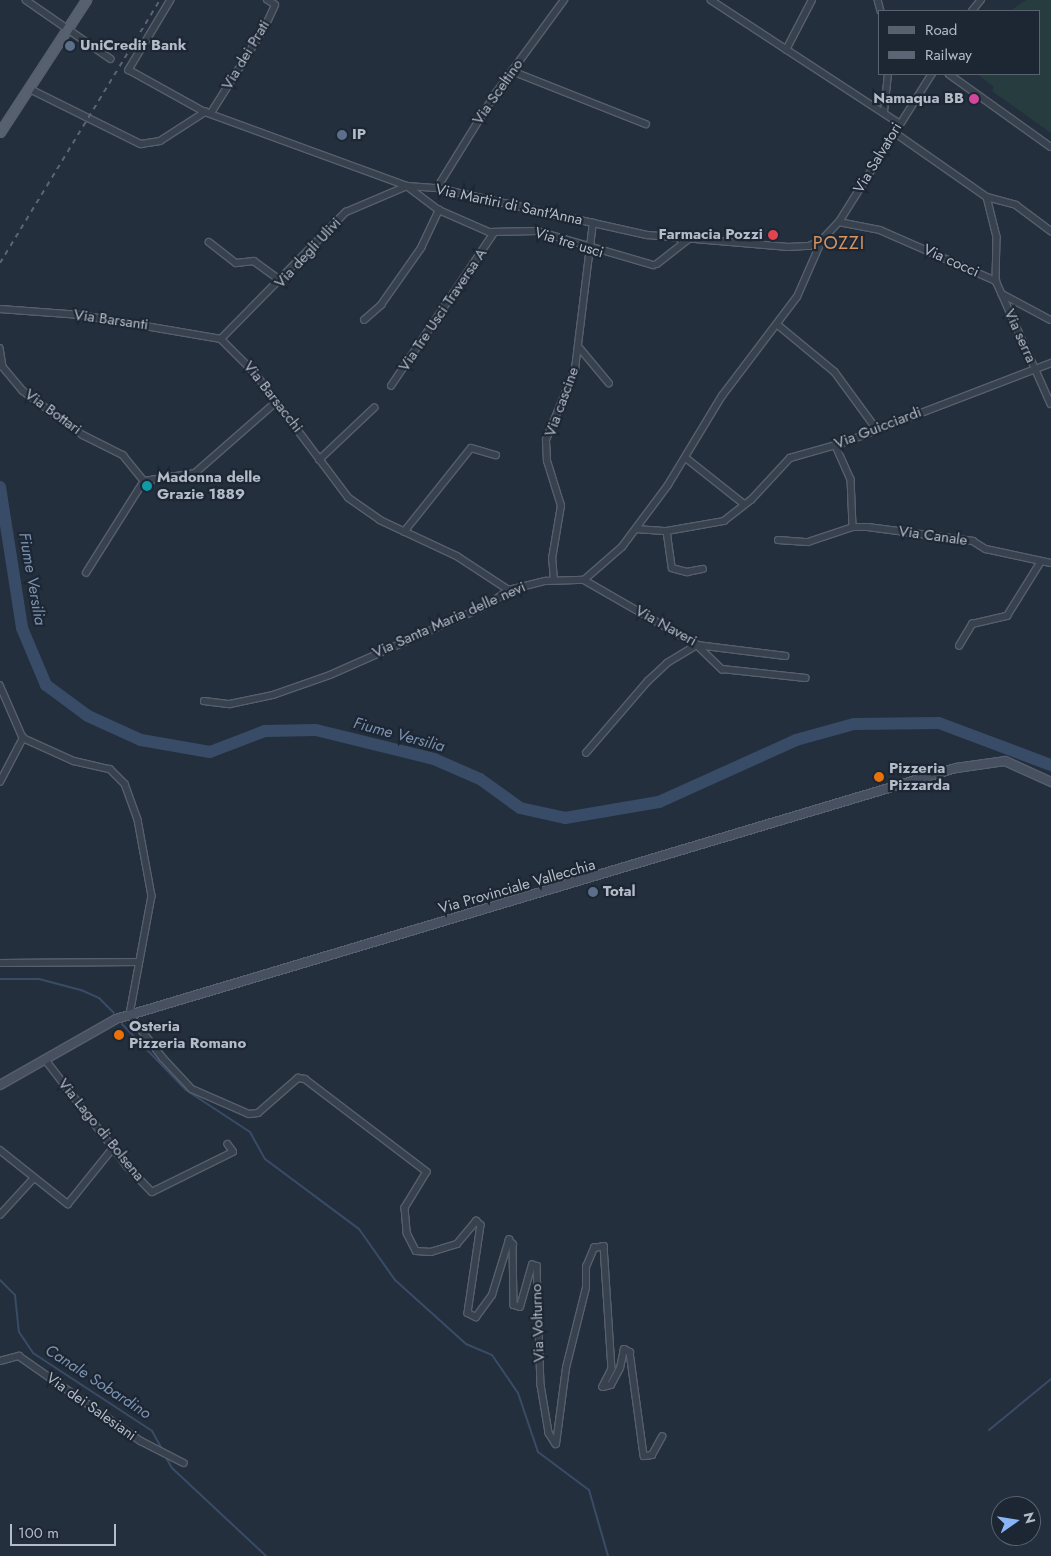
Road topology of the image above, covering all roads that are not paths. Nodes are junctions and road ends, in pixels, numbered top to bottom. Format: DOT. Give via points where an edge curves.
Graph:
graph roads {
  1 [pos="26,0"];
  2 [pos="86,0"];
  3 [pos="171,0"];
  4 [pos="267,0"];
  5 [pos="564,0"];
  6 [pos="711,0"];
  7 [pos="812,0"];
  8 [pos="982,0"];
  9 [pos="973,10"];
  10 [pos="67,29"];
  11 [pos="786,50"];
  12 [pos="111,60"];
  13 [pos="512,71"];
  14 [pos="888,75"];
  15 [pos="931,75"];
  16 [pos="950,75"];
  17 [pos="28,88"];
  18 [pos="208,112"];
  19 [pos="884,112"];
  20 [pos="899,123"];
  21 [pos="646,124"];
  22 [pos="0,132"];
  23 [pos="894,132"];
  24 [pos="1051,147"];
  25 [pos="407,186"];
  26 [pos="437,188"];
  27 [pos="987,197"];
  28 [pos="439,210"];
  29 [pos="839,222"];
  30 [pos="593,223"];
  31 [pos="1051,231"];
  32 [pos="494,233"];
  33 [pos="694,235"];
  34 [pos="822,240"];
  35 [pos="208,242"];
  36 [pos="588,248"];
  37 [pos="282,281"];
  38 [pos="996,281"];
  39 [pos="1002,294"];
  40 [pos="0,309"];
  41 [pos="364,320"];
  42 [pos="1051,320"];
  43 [pos="778,324"];
  44 [pos="221,339"];
  45 [pos="580,347"];
  46 [pos="0,348"];
  47 [pos="1051,363"];
  48 [pos="1036,371"];
  49 [pos="609,383"];
  50 [pos="391,386"];
  51 [pos="276,402"];
  52 [pos="1051,404"];
  53 [pos="374,408"];
  54 [pos="876,428"];
  55 [pos="836,446"];
  56 [pos="496,455"];
  57 [pos="686,458"];
  58 [pos="320,460"];
  59 [pos="144,480"];
  60 [pos="744,504"];
  61 [pos="853,527"];
  62 [pos="636,529"];
  63 [pos="668,531"];
  64 [pos="404,532"];
  65 [pos="778,540"];
  66 [pos="1040,563"];
  67 [pos="1051,563"];
  68 [pos="703,569"];
  69 [pos="86,572"];
  70 [pos="554,580"];
  71 [pos="584,580"];
  72 [pos="509,590"];
  73 [pos="697,645"];
  74 [pos="959,646"];
  75 [pos="785,656"];
  76 [pos="806,678"];
  77 [pos="0,685"];
  78 [pos="204,701"];
  79 [pos="23,738"];
  80 [pos="586,753"];
  81 [pos="0,782"];
  82 [pos="1051,782"];
  83 [pos="137,962"];
  84 [pos="0,963"];
  85 [pos="130,1015"];
  86 [pos="45,1059"];
  87 [pos="0,1085"];
  88 [pos="228,1145"];
  89 [pos="114,1148"];
  90 [pos="0,1150"];
  91 [pos="33,1179"];
  92 [pos="0,1215"];
  93 [pos="0,1361"];
  94 [pos="662,1437"];
  95 [pos="184,1463"];
  1 -- 10 [label="street"];
  2 -- 10 [label="main road"];
  3 -- 18 [label="street, Via Martiri di Sant'Anna" via="129,70"];
  4 -- 18 [label="street, Via dei Prati" via="275,5 264,29"];
  5 -- 13 [label="street, Via Sceltino"];
  6 -- 11 [label="street"];
  7 -- 11 [label="street"];
  8 -- 9 [label="street"];
  10 -- 12 [label="street"];
  10 -- 17 [label="main road"];
  11 -- 19 [label="street"];
  13 -- 21 [label="street"];
  13 -- 26 [label="street, Via Sceltino"];
  14 -- 19 [label="street"];
  15 -- 20 [label="street, Via Salvatori"];
  16 -- 24 [label="street"];
  17 -- 18 [label="street" via="140,144 160,141"];
  17 -- 22 [label="main road"];
  18 -- 25 [label="street, Via Martiri di Sant'Anna"];
  19 -- 20 [label="street"];
  20 -- 23 [label="street, Via Salvatori"];
  23 -- 27 [label="street"];
  23 -- 29 [label="street, Via Salvatori"];
  25 -- 26 [label="street, Via Martiri di Sant'Anna"];
  25 -- 28 [label="street, Via tre usci"];
  25 -- 37 [label="street, Via degli Ulivi" via="346,212"];
  26 -- 30 [label="street, Via Martiri di Sant'Anna"];
  27 -- 31 [label="street" via="1016,205"];
  27 -- 38 [label="street" via="997,237"];
  28 -- 32 [label="street, Via tre usci"];
  28 -- 41 [label="street" via="421,248 381,305"];
  29 -- 34 [label="street, Via Salvatori"];
  29 -- 38 [label="street, Via cocci" via="880,230"];
  30 -- 33 [label="street, Via Martiri di Sant'Anna" via="648,234"];
  30 -- 36 [label="street, Via cascine"];
  32 -- 36 [label="street, Via tre usci" via="537,231"];
  32 -- 50 [label="street, Via Tre Usci Traversa A"];
  33 -- 34 [label="street, Via Martiri di Sant'Anna" via="788,247 810,246"];
  33 -- 36 [label="street, Via tre usci" via="655,264"];
  34 -- 43 [label="street" via="804,283"];
  35 -- 37 [label="street" via="236,263 254,261"];
  36 -- 45 [label="street, Via cascine"];
  37 -- 44 [label="street, Via degli Ulivi"];
  38 -- 39 [label="street, Via cocci"];
  39 -- 42 [label="street"];
  39 -- 48 [label="street, Via serra"];
  40 -- 44 [label="street, Via Barsanti" via="81,315"];
  43 -- 54 [label="street" via="835,372"];
  43 -- 57 [label="street" via="722,396"];
  44 -- 51 [label="street, Via Barsacchi"];
  45 -- 49 [label="street"];
  45 -- 70 [label="street, Via cascine" via="546,440 547,460 561,506 552,559"];
  46 -- 59 [label="street, Via Bottari" via="3,368 23,391 83,435 123,455"];
  47 -- 48 [label="street, Via Guicciardi"];
  48 -- 52 [label="street, Via serra"];
  48 -- 54 [label="street, Via Guicciardi"];
  51 -- 58 [label="street, Via Barsacchi"];
  51 -- 59 [label="street" via="195,473"];
  53 -- 58 [label="street"];
  54 -- 55 [label="street, Via Guicciardi"];
  55 -- 60 [label="street, Via Guicciardi" via="790,458"];
  55 -- 61 [label="street" via="851,479"];
  56 -- 64 [label="street" via="471,448"];
  57 -- 60 [label="street"];
  57 -- 62 [label="street"];
  58 -- 64 [label="street, Via Barsacchi" via="349,498"];
  59 -- 69 [label="street"];
  60 -- 63 [label="street, Via Guicciardi" via="724,521"];
  61 -- 65 [label="street, Via Canale" via="808,542"];
  61 -- 66 [label="street, Via Canale" via="973,541"];
  62 -- 63 [label="street, Via Guicciardi"];
  62 -- 71 [label="street" via="610,560"];
  63 -- 68 [label="street" via="672,568 687,572"];
  64 -- 72 [label="street, Via Barsacchi" via="457,556"];
  66 -- 67 [label="street, Via Canale"];
  66 -- 74 [label="street" via="1007,616 972,624"];
  70 -- 71 [label="street, Via Santa Maria delle nevi"];
  70 -- 72 [label="street, Via Santa Maria delle nevi"];
  71 -- 73 [label="street, Via Naveri"];
  72 -- 78 [label="street, Via Santa Maria delle nevi" via="488,605 330,675 249,702"];
  73 -- 75 [label="street, Via Naveri"];
  73 -- 76 [label="street" via="722,669"];
  73 -- 80 [label="street" via="654,675"];
  77 -- 79 [label="street"];
  79 -- 81 [label="street"];
  79 -- 83 [label="street" via="74,761 110,769 125,784 138,820 152,896"];
  82 -- 85 [label="main road, Via Provinciale Vallecchia" via="1005,761 974,763"];
  83 -- 84 [label="street"];
  83 -- 85 [label="street"];
  85 -- 86 [label="main road, Via Provinciale Vallecchia"];
  85 -- 94 [label="street, Via Volturno" via="137,1028 192,1089 249,1114 258,1113 298,1078 305,1079 427,1172 405,1208 406,1233 416,1251 432,1252 457,1244 476,1221 481,1225 468,1313 476,1317 492,1295 509,1240 513,1244 514,1305 520,1306 532,1265 537,1266 541,1385 549,1433 556,1444 566,1368 586,1288 586,1267 594,1248 604,1246 612,1369 603,1388 611,1385 620,1368 624,1349 630,1352 644,1456 652,1455"];
  86 -- 87 [label="main road, Via Provinciale Vallecchia"];
  86 -- 89 [label="street, Via Lago di Bolsena"];
  88 -- 89 [label="street, Via Lago di Bolsena" via="233,1152 152,1192"];
  89 -- 91 [label="street" via="68,1204"];
  90 -- 91 [label="street"];
  91 -- 92 [label="street"];
  93 -- 95 [label="street, Via dei Salesiani" via="19,1356"];
}
